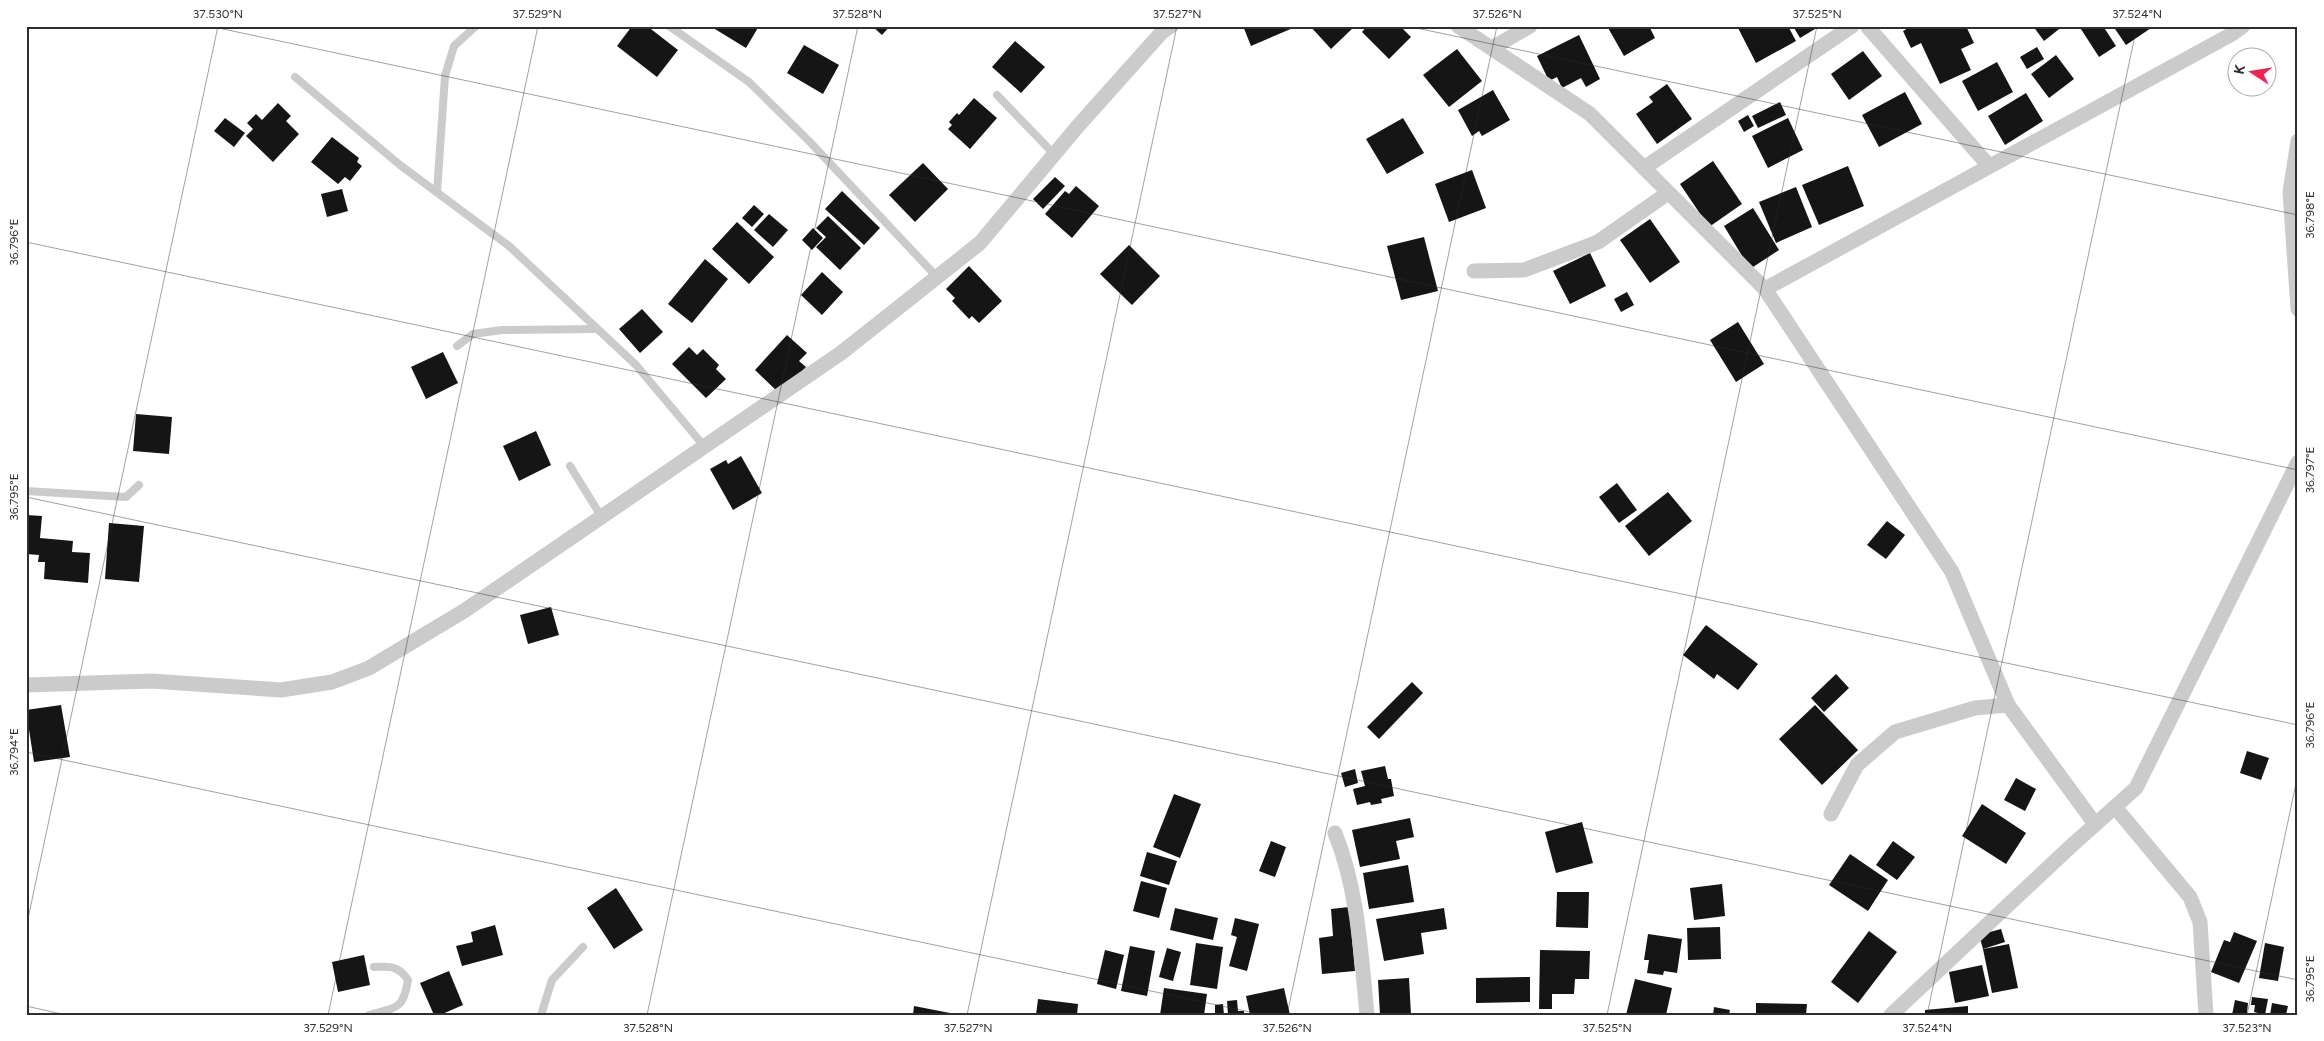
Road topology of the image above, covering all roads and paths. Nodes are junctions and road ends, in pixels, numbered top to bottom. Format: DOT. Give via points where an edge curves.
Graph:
graph roads {
  1 [pos="476,26"];
  2 [pos="669,26"];
  3 [pos="1171,26"];
  4 [pos="1458,26"];
  5 [pos="1530,26"];
  6 [pos="1852,26"];
  7 [pos="1867,26"];
  8 [pos="2232,29"];
  9 [pos="1492,48"];
  10 [pos="295,77"];
  11 [pos="997,95"];
  12 [pos="2298,140"];
  13 [pos="1054,154"];
  14 [pos="1989,166"];
  15 [pos="1644,168"];
  16 [pos="437,192"];
  17 [pos="1668,193"];
  18 [pos="1474,271"];
  19 [pos="937,277"];
  20 [pos="1765,289"];
  21 [pos="2298,309"];
  22 [pos="597,329"];
  23 [pos="457,346"];
  24 [pos="704,446"];
  25 [pos="2298,462"];
  26 [pos="570,466"];
  27 [pos="139,485"];
  28 [pos="26,491"];
  29 [pos="600,516"];
  30 [pos="26,685"];
  31 [pos="2008,705"];
  32 [pos="2114,807"];
  33 [pos="1831,814"];
  34 [pos="2095,824"];
  35 [pos="1335,833"];
  36 [pos="583,948"];
  37 [pos="374,967"];
  38 [pos="1905,1009"];
  39 [pos="369,1015"];
  40 [pos="541,1015"];
  41 [pos="1367,1015"];
  42 [pos="1891,1015"];
  43 [pos="2206,1015"];
  1 -- 16 [label="lane" via="454,46 445,76"];
  2 -- 19 [label="lane" via="749,82 822,154"];
  3 -- 13 [label="street" via="1155,39"];
  4 -- 9 [label="street"];
  5 -- 9 [label="street"];
  6 -- 15 [label="street"];
  7 -- 14 [label="street"];
  8 -- 14 [label="street"];
  9 -- 15 [label="street" via="1590,114"];
  10 -- 16 [label="lane"];
  11 -- 13 [label="lane"];
  12 -- 21 [label="street" via="2290,192"];
  13 -- 19 [label="street" via="980,243"];
  14 -- 20 [label="street"];
  15 -- 17 [label="street"];
  16 -- 22 [label="lane" via="509,246"];
  17 -- 18 [label="street" via="1598,242 1524,270"];
  17 -- 20 [label="street"];
  19 -- 24 [label="street" via="841,353"];
  20 -- 31 [label="street" via="1952,572"];
  22 -- 23 [label="lane" via="502,330 473,334"];
  22 -- 24 [label="lane" via="636,365"];
  24 -- 29 [label="street"];
  25 -- 32 [label="street" via="2136,788"];
  26 -- 29 [label="lane"];
  27 -- 28 [label="lane" via="126,498"];
  29 -- 30 [label="street" via="464,611 369,668 332,682 280,690 152,681"];
  31 -- 33 [label="street" via="1975,708 1895,732 1857,765"];
  31 -- 34 [label="street"];
  32 -- 34 [label="street"];
  32 -- 43 [label="street" via="2190,898 2200,922"];
  34 -- 38 [label="street"];
  35 -- 41 [label="street" via="1357,918"];
  36 -- 40 [label="lane" via="552,980"];
  37 -- 39 [label="lane" via="392,966 402,971 408,980 403,1001 398,1007"];
  38 -- 42 [label="street"];
}
